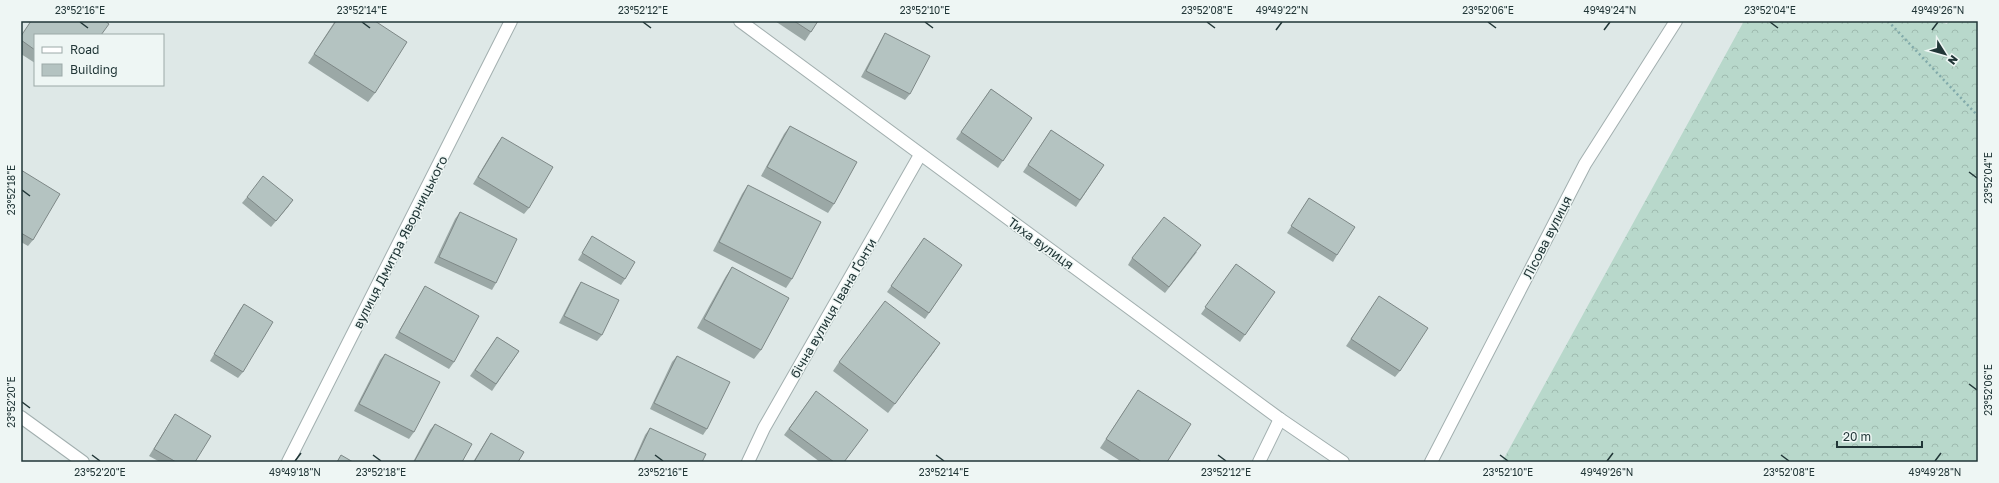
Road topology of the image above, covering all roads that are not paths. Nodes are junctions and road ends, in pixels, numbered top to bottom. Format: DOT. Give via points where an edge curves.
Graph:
graph roads {
  1 [pos="511,21"];
  2 [pos="740,21"];
  3 [pos="1676,21"];
  4 [pos="920,155"];
  5 [pos="21,417"];
  6 [pos="1280,419"];
  7 [pos="83,462"];
  8 [pos="288,462"];
  9 [pos="748,462"];
  10 [pos="1259,462"];
  11 [pos="1343,462"];
  12 [pos="1432,462"];
  1 -- 8 [label="street, вулиця Дмитра Яворницького"];
  2 -- 4 [label="street, Тиха вулиця"];
  3 -- 12 [label="street, Лісова вулиця" via="1585,164"];
  4 -- 6 [label="street, Тиха вулиця"];
  4 -- 9 [label="street, бічна вулиця Івана Ґонти" via="764,428"];
  5 -- 7 [label="street"];
  6 -- 10 [label="street"];
  6 -- 11 [label="street, Тиха вулиця"];
}
